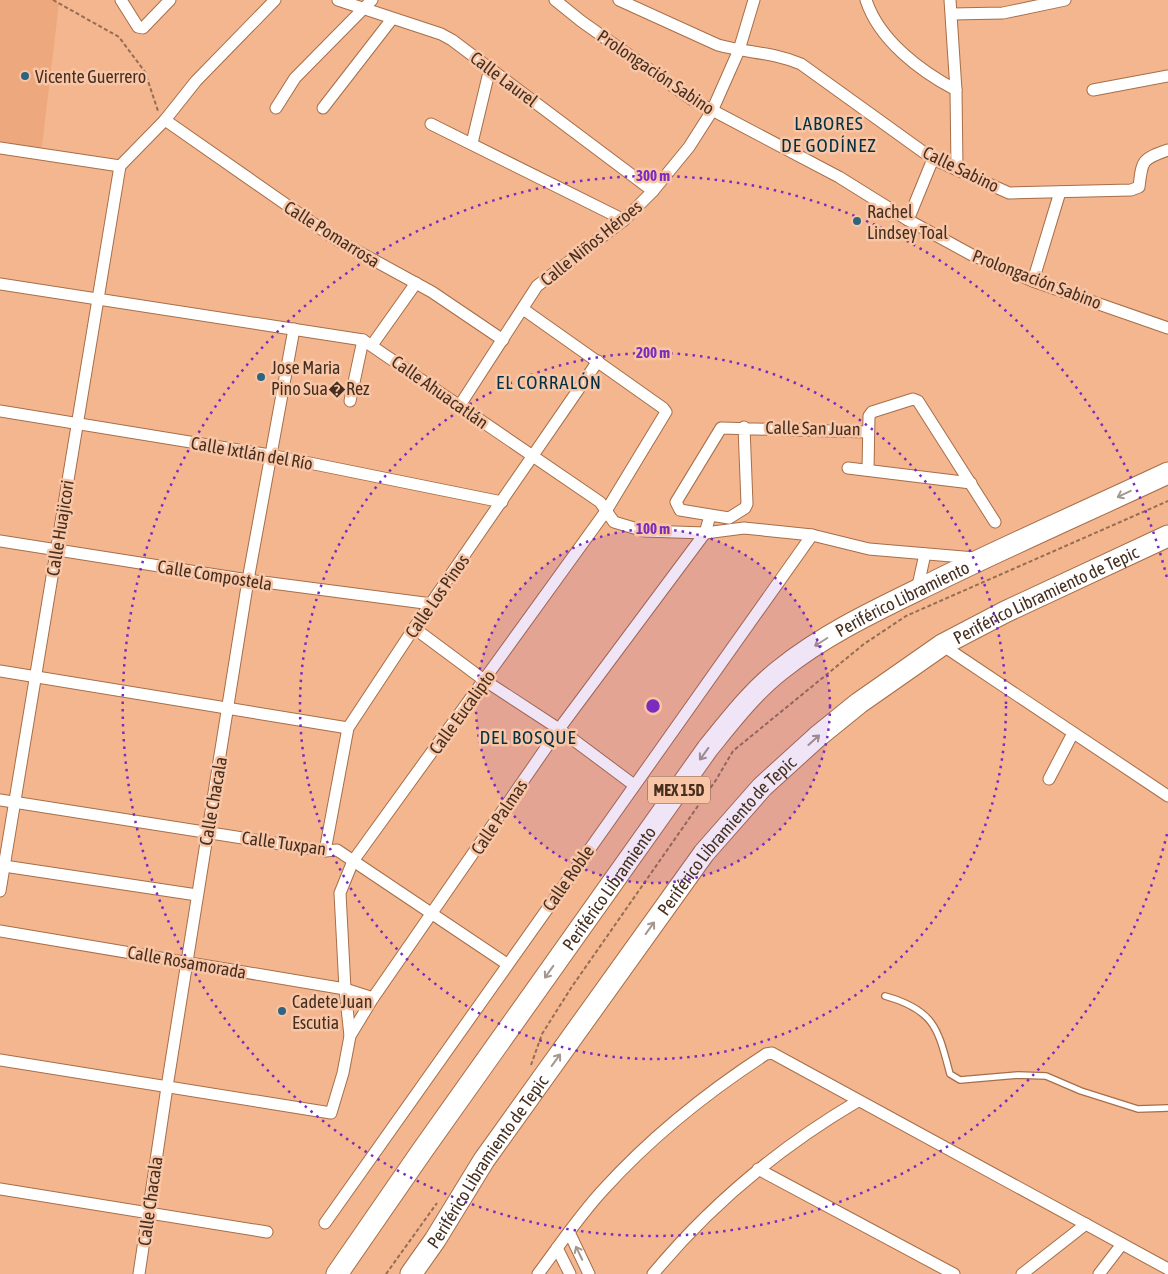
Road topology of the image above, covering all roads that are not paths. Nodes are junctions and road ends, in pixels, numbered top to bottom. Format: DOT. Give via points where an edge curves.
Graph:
graph roads {
  1 [pos="121,0"];
  2 [pos="170,0"];
  3 [pos="275,0"];
  4 [pos="338,0"];
  5 [pos="372,0"];
  6 [pos="555,0"];
  7 [pos="619,0"];
  8 [pos="754,0"];
  9 [pos="866,0"];
  10 [pos="950,0"];
  11 [pos="1065,0"];
  12 [pos="363,9"];
  13 [pos="952,14"];
  14 [pos="392,20"];
  15 [pos="739,50"];
  16 [pos="490,68"];
  17 [pos="1168,76"];
  18 [pos="956,90"];
  19 [pos="1094,90"];
  20 [pos="276,108"];
  21 [pos="322,108"];
  22 [pos="712,111"];
  23 [pos="161,116"];
  24 [pos="431,124"];
  25 [pos="472,143"];
  26 [pos="0,148"];
  27 [pos="1168,150"];
  28 [pos="933,160"];
  29 [pos="120,166"];
  30 [pos="957,169"];
  31 [pos="653,191"];
  32 [pos="1060,192"];
  33 [pos="624,220"];
  34 [pos="908,220"];
  35 [pos="1033,281"];
  36 [pos="416,283"];
  37 [pos="0,284"];
  38 [pos="98,299"];
  39 [pos="523,309"];
  40 [pos="1168,328"];
  41 [pos="294,329"];
  42 [pos="503,340"];
  43 [pos="367,342"];
  44 [pos="598,361"];
  45 [pos="350,401"];
  46 [pos="460,405"];
  47 [pos="0,411"];
  48 [pos="77,422"];
  49 [pos="744,427"];
  50 [pos="868,432"];
  51 [pos="270,455"];
  52 [pos="532,456"];
  53 [pos="848,468"];
  54 [pos="868,470"];
  55 [pos="1168,473"];
  56 [pos="970,483"];
  57 [pos="502,502"];
  58 [pos="606,511"];
  59 [pos="710,516"];
  60 [pos="995,522"];
  61 [pos="705,533"];
  62 [pos="812,535"];
  63 [pos="1168,536"];
  64 [pos="0,541"];
  65 [pos="56,550"];
  66 [pos="924,554"];
  67 [pos="982,559"];
  68 [pos="248,580"];
  69 [pos="917,590"];
  70 [pos="432,604"];
  71 [pos="414,628"];
  72 [pos="942,645"];
  73 [pos="0,671"];
  74 [pos="36,677"];
  75 [pos="484,680"];
  76 [pos="229,708"];
  77 [pos="348,728"];
  78 [pos="559,729"];
  79 [pos="1073,733"];
  80 [pos="1049,779"];
  81 [pos="634,785"];
  82 [pos="1168,796"];
  83 [pos="0,800"];
  84 [pos="15,802"];
  85 [pos="208,831"];
  86 [pos="325,852"];
  87 [pos="353,861"];
  88 [pos="4,866"];
  89 [pos="0,891"];
  90 [pos="197,895"];
  91 [pos="432,914"];
  92 [pos="0,931"];
  93 [pos="187,962"];
  94 [pos="506,964"];
  95 [pos="344,989"];
  96 [pos="885,996"];
  97 [pos="373,998"];
  98 [pos="350,1036"];
  99 [pos="0,1060"];
  100 [pos="167,1088"];
  101 [pos="858,1101"];
  102 [pos="1168,1108"];
  103 [pos="758,1169"];
  104 [pos="0,1190"];
  105 [pos="148,1213"];
  106 [pos="325,1223"];
  107 [pos="1086,1224"];
  108 [pos="267,1232"];
  109 [pos="569,1232"];
  110 [pos="435,1240"];
  111 [pos="1122,1244"];
  112 [pos="557,1248"];
  113 [pos="1168,1269"];
  114 [pos="139,1274"];
  115 [pos="337,1274"];
  116 [pos="411,1274"];
  117 [pos="422,1274"];
  118 [pos="538,1274"];
  119 [pos="570,1274"];
  120 [pos="589,1274"];
  121 [pos="653,1274"];
  122 [pos="954,1274"];
  123 [pos="1022,1274"];
  124 [pos="1099,1274"];
  1 -- 2 [label="street" via="138,27 143,28"];
  3 -- 23 [label="street"];
  4 -- 12 [label="street, Calle Laurel"];
  5 -- 12 [label="street"];
  6 -- 22 [label="street, Prolongación Sabino"];
  7 -- 15 [label="street, Calle Sabino" via="718,45"];
  8 -- 15 [label="street, Calle Niños Héroes"];
  9 -- 18 [label="street" via="888,40 938,80"];
  10 -- 13 [label="street"];
  11 -- 13 [label="street" via="1003,13"];
  12 -- 14 [label="street, Calle Laurel"];
  12 -- 20 [label="street" via="295,78"];
  13 -- 18 [label="street"];
  14 -- 16 [label="street, Calle Laurel" via="441,34"];
  14 -- 21 [label="street"];
  15 -- 22 [label="street, Calle Niños Héroes"];
  15 -- 28 [label="street, Calle Sabino" via="782,55 801,64"];
  16 -- 25 [label="street"];
  16 -- 31 [label="street, Calle Laurel"];
  17 -- 19 [label="street"];
  18 -- 30 [label="street"];
  22 -- 31 [label="street, Calle Niños Héroes" via="689,147"];
  22 -- 34 [label="street, Prolongación Sabino" via="839,177"];
  23 -- 29 [label="street"];
  23 -- 36 [label="street, Calle Pomarrosa" via="337,240"];
  24 -- 25 [label="street"];
  25 -- 33 [label="street"];
  26 -- 29 [label="street"];
  27 -- 32 [label="street, Calle Sabino" via="1143,161 1139,187"];
  28 -- 30 [label="street, Calle Sabino"];
  28 -- 34 [label="street"];
  29 -- 38 [label="street, Calle Huajicori"];
  30 -- 32 [label="street, Calle Sabino" via="1009,193"];
  31 -- 33 [label="street, Calle Niños Héroes"];
  32 -- 35 [label="street"];
  33 -- 39 [label="street, Calle Niños Héroes" via="537,286"];
  34 -- 35 [label="street, Prolongación Sabino" via="972,255"];
  35 -- 40 [label="street, Prolongación Sabino"];
  36 -- 42 [label="street, Calle Pomarrosa"];
  36 -- 43 [label="street"];
  37 -- 38 [label="street, Calle Ahuacatlán"];
  38 -- 41 [label="street, Calle Ahuacatlán"];
  38 -- 48 [label="street, Calle Huajicori"];
  39 -- 42 [label="street, Calle Niños Héroes"];
  39 -- 44 [label="street"];
  41 -- 43 [label="street, Calle Ahuacatlán"];
  41 -- 51 [label="street, Calle Chacala"];
  42 -- 46 [label="street, Calle Niños Héroes"];
  43 -- 45 [label="street"];
  43 -- 46 [label="street, Calle Ahuacatlán"];
  44 -- 52 [label="street, Calle Los Pinos"];
  44 -- 58 [label="street, Calle Eucalipto" via="666,412"];
  46 -- 52 [label="street, Calle Ahuacatlán"];
  47 -- 48 [label="street, Calle Ixtlán del Río"];
  48 -- 51 [label="street, Calle Ixtlán del Río"];
  48 -- 65 [label="street, Calle Huajicori"];
  49 -- 50 [label="street, Calle San Juan"];
  49 -- 59 [label="street" via="747,504 733,518"];
  49 -- 59 [label="street, Calle San Juan" via="721,428 676,502 680,510"];
  50 -- 54 [label="street"];
  50 -- 56 [label="street, Calle San Juan" via="872,412 913,399 918,401"];
  51 -- 57 [label="street, Calle Ixtlán del Río"];
  51 -- 68 [label="street, Calle Chacala"];
  52 -- 57 [label="street, Calle Los Pinos"];
  52 -- 58 [label="street, Calle Ahuacatlán" via="600,502"];
  53 -- 54 [label="street"];
  54 -- 56 [label="street"];
  55 -- 67 [label="highway, Periférico Libramiento / MEX 15D, one-way"];
  56 -- 60 [label="street, Calle San Juan"];
  57 -- 70 [label="street, Calle Los Pinos"];
  58 -- 61 [label="street, Calle Ahuacatlán" via="614,522 644,531"];
  58 -- 75 [label="street, Calle Eucalipto"];
  59 -- 61 [label="street"];
  61 -- 62 [label="street, Calle Ahuacatlán" via="744,528"];
  61 -- 78 [label="street, Calle Palmas"];
  62 -- 66 [label="street, Calle Ahuacatlán" via="869,549"];
  62 -- 81 [label="street, Calle Roble"];
  63 -- 72 [label="highway, Periférico Libramiento de Tepic"];
  64 -- 65 [label="street, Calle Compostela"];
  65 -- 68 [label="street, Calle Compostela"];
  65 -- 74 [label="street, Calle Huajicori"];
  66 -- 67 [label="street, Calle Ahuacatlán"];
  66 -- 69 [label="street"];
  67 -- 69 [label="highway, Periférico Libramiento / MEX 15D"];
  68 -- 70 [label="street, Calle Compostela"];
  68 -- 76 [label="street, Calle Chacala"];
  69 -- 115 [label="highway, Periférico Libramiento / MEX 15D, one-way" via="800,654 734,715 450,1110"];
  70 -- 71 [label="street, Calle Los Pinos"];
  71 -- 75 [label="street"];
  71 -- 77 [label="street, Calle Los Pinos"];
  72 -- 79 [label="street"];
  110 -- 72 [label="highway, Periférico Libramiento de Tepic, one-way" via="484,1160 704,853 762,787 817,736"];
  73 -- 74 [label="street"];
  74 -- 76 [label="street"];
  74 -- 84 [label="street, Calle Huajicori"];
  75 -- 78 [label="street"];
  75 -- 87 [label="street, Calle Eucalipto"];
  76 -- 77 [label="street"];
  76 -- 85 [label="street, Calle Chacala"];
  77 -- 86 [label="street, Calle Los Pinos"];
  78 -- 81 [label="street"];
  78 -- 91 [label="street, Calle Palmas"];
  79 -- 80 [label="street"];
  79 -- 82 [label="street"];
  81 -- 94 [label="street, Calle Roble"];
  83 -- 84 [label="street, Calle Tuxpan"];
  84 -- 85 [label="street, Calle Tuxpan"];
  84 -- 88 [label="street, Calle Huajicori"];
  85 -- 86 [label="street, Calle Tuxpan"];
  85 -- 90 [label="street, Calle Chacala"];
  86 -- 87 [label="street, Calle Tuxpan" via="337,850"];
  87 -- 91 [label="street, Calle Tuxpan"];
  87 -- 95 [label="street, Calle Eucalipto" via="340,893"];
  88 -- 89 [label="street, Calle Huajicori"];
  88 -- 90 [label="street"];
  90 -- 93 [label="street, Calle Chacala"];
  91 -- 94 [label="street, Calle Tuxpan"];
  91 -- 97 [label="street, Calle Palmas"];
  92 -- 93 [label="street, Calle Rosamorada"];
  93 -- 95 [label="street, Calle Rosamorada"];
  93 -- 100 [label="street, Calle Chacala"];
  94 -- 106 [label="street, Calle Roble"];
  95 -- 97 [label="street, Calle Rosamorada"];
  95 -- 98 [label="street, Calle Eucalipto"];
  96 -- 102 [label="lane" via="925,1014 939,1033 950,1074 960,1080 1018,1074 1046,1076 1138,1109"];
  97 -- 98 [label="street, Calle Palmas"];
  98 -- 100 [label="street, Calle Palmas" via="331,1113"];
  99 -- 100 [label="street"];
  100 -- 105 [label="street, Calle Chacala"];
  101 -- 103 [label="street" via="821,1123"];
  101 -- 107 [label="street"];
  101 -- 109 [label="street" via="772,1053 766,1054 730,1077 641,1150"];
  103 -- 121 [label="street" via="686,1234"];
  103 -- 122 [label="street"];
  104 -- 105 [label="street"];
  105 -- 108 [label="street"];
  105 -- 114 [label="street, Calle Chacala"];
  107 -- 111 [label="street"];
  107 -- 123 [label="street"];
  109 -- 112 [label="street"];
  120 -- 109 [label="street, one-way"];
  110 -- 116 [label="highway, Periférico Libramiento de Tepic"];
  110 -- 117 [label="street" via="430,1264"];
  111 -- 113 [label="street"];
  111 -- 124 [label="street"];
  112 -- 118 [label="street"];
  112 -- 119 [label="street"];
}
